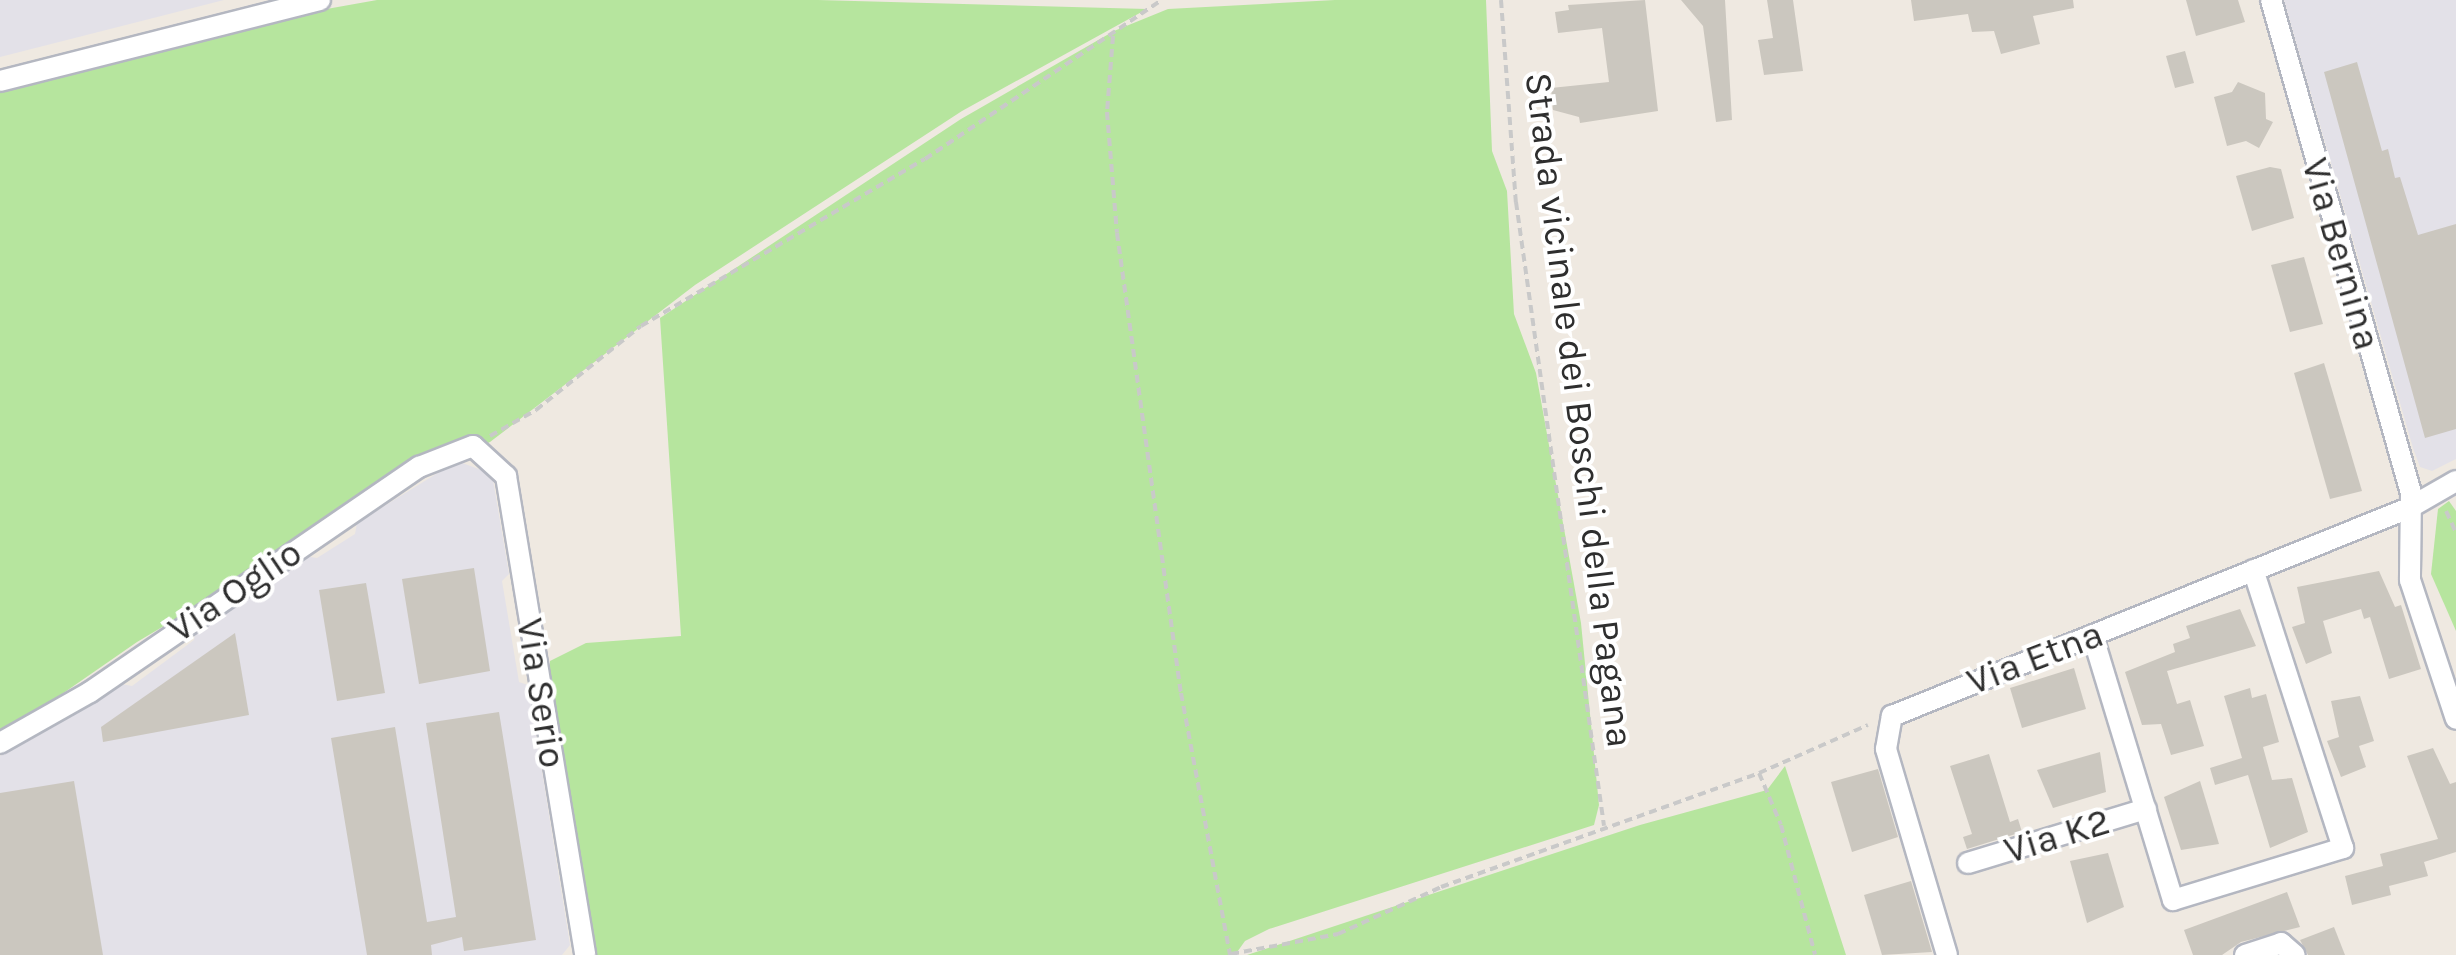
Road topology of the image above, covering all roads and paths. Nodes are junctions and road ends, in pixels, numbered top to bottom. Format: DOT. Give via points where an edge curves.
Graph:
graph roads {
  1 [pos="315,0"];
  2 [pos="1162,0"];
  3 [pos="1501,0"];
  4 [pos="2271,0"];
  5 [pos="1113,36"];
  6 [pos="0,81"];
  7 [pos="473,446"];
  8 [pos="2456,482"];
  9 [pos="2409,508"];
  10 [pos="2254,570"];
  11 [pos="2093,637"];
  12 [pos="1892,716"];
  13 [pos="2456,719"];
  14 [pos="0,743"];
  15 [pos="1758,772"];
  16 [pos="2146,809"];
  17 [pos="1604,826"];
  18 [pos="1968,863"];
  19 [pos="585,955"];
  20 [pos="1230,955"];
  21 [pos="1815,955"];
  22 [pos="1947,955"];
  23 [pos="2245,955"];
  24 [pos="2295,955"];
  1 -- 6 [label="street"];
  2 -- 5 [label="path"];
  3 -- 17 [label="path, Strada vicinale dei Boschi della Pagana" via="1516,202"];
  4 -- 9 [label="street, Via Bernina" via="2411,494"];
  5 -- 7 [label="path" via="926,159 641,326 536,410"];
  5 -- 20 [label="path" via="1107,112 1117,233 1181,694"];
  7 -- 14 [label="street, Via Oglio" via="419,467 90,692"];
  7 -- 19 [label="street, Via Serio" via="506,476"];
  8 -- 9 [label="street, Via Etna"];
  9 -- 10 [label="street, Via Etna"];
  9 -- 13 [label="street, Via Bernina" via="2410,580"];
  10 -- 11 [label="street, Via Etna"];
  10 -- 16 [label="street, Via K2" via="2342,848 2173,900"];
  11 -- 12 [label="street, Via Etna"];
  11 -- 16 [label="street, Via K2"];
  12 -- 15 [label="path" via="1812,744"];
  12 -- 22 [label="street" via="1886,748"];
  15 -- 17 [label="path"];
  15 -- 21 [label="path" via="1781,824"];
  16 -- 18 [label="street, Via K2"];
  17 -- 20 [label="path" via="1441,886 1338,934"];
  23 -- 24 [label="street" via="2281,944"];
}
